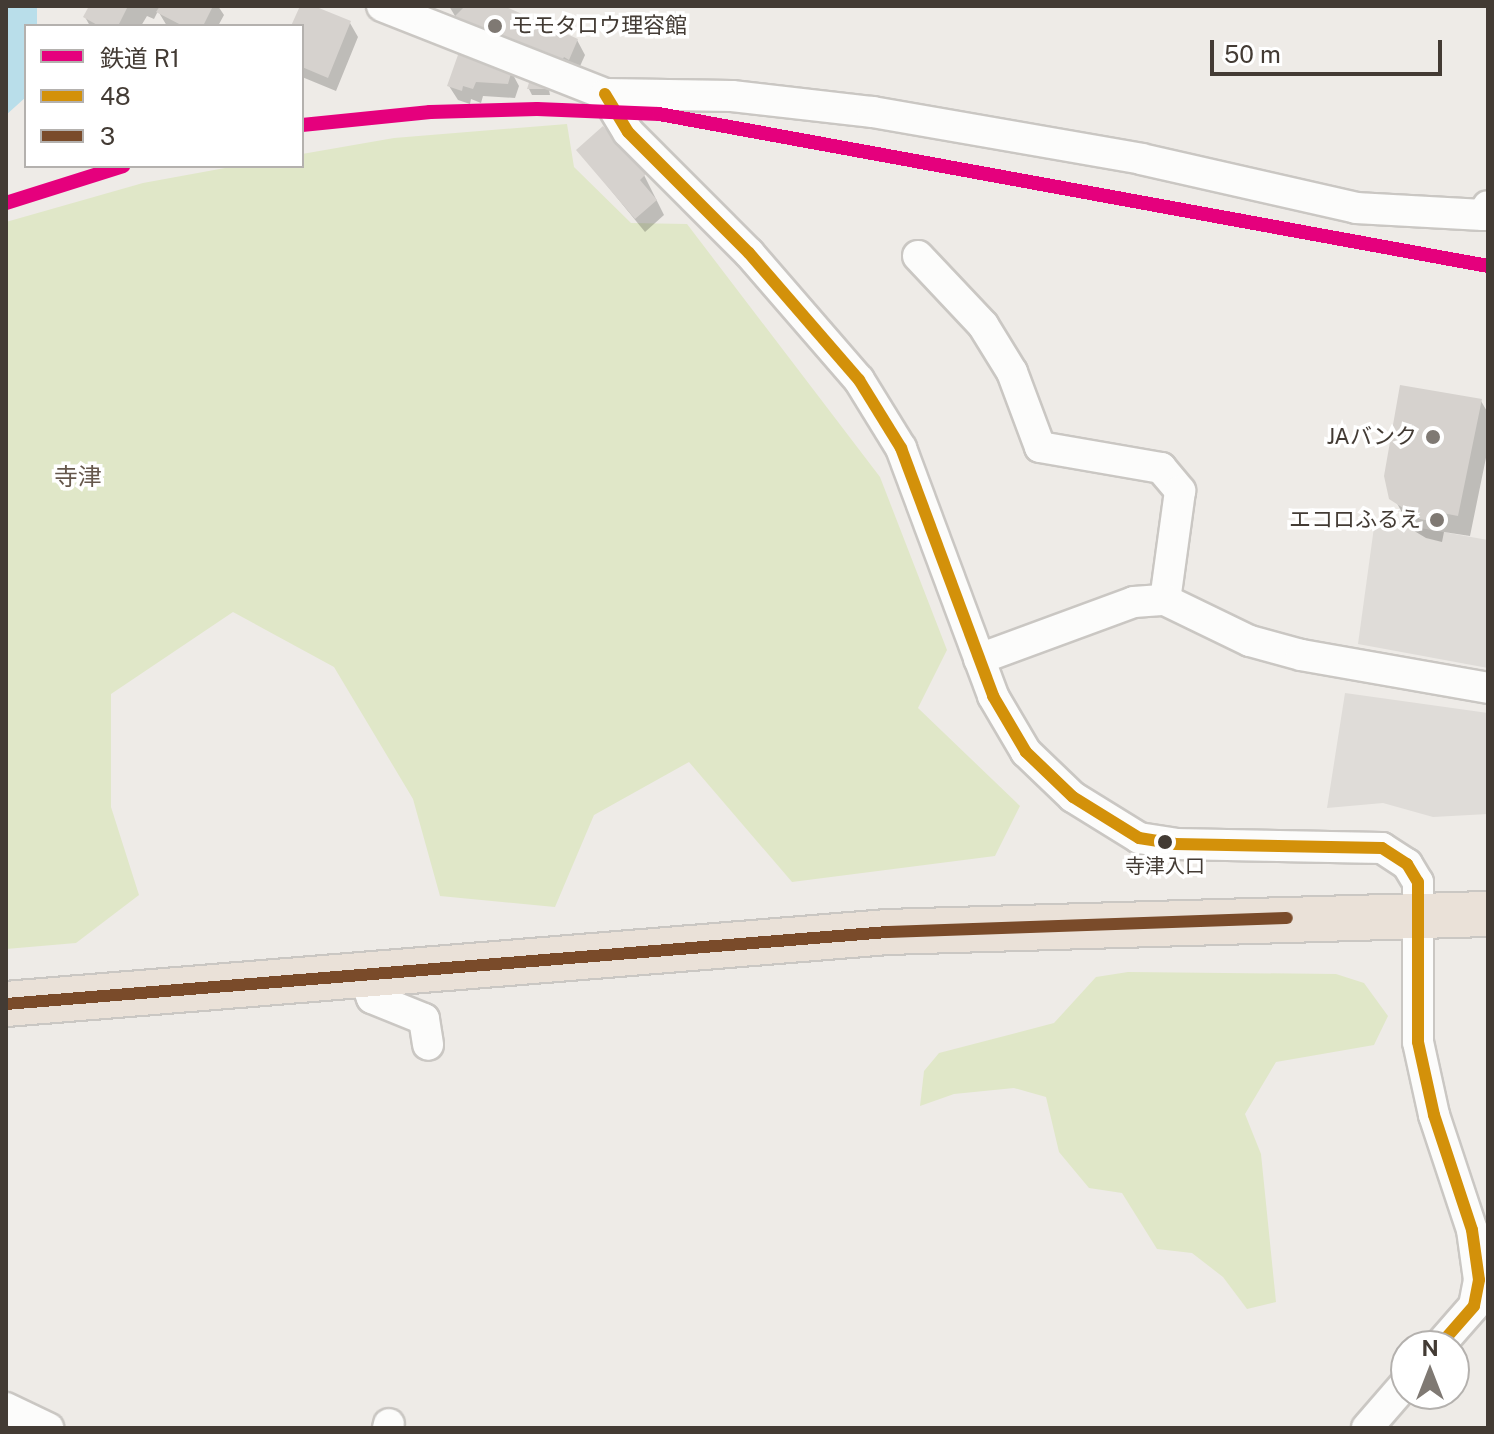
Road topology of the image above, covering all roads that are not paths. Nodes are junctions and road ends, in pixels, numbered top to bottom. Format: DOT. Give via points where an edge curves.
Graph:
graph roads {
  1 [pos="382,6"];
  2 [pos="436,17"];
  3 [pos="605,94"];
  4 [pos="1488,206"];
  5 [pos="918,256"];
  6 [pos="1165,600"];
  7 [pos="979,659"];
  8 [pos="1488,688"];
  9 [pos="1488,914"];
  10 [pos="1417,916"];
  11 [pos="362,972"];
  12 [pos="6,1004"];
  13 [pos="428,1045"];
  14 [pos="1453,1330"];
  15 [pos="1390,1401"];
  16 [pos="6,1408"];
  17 [pos="48,1428"];
  18 [pos="1367,1428"];
  1 -- 2 [label="street"];
  2 -- 3 [label="street"];
  3 -- 4 [label="street" via="732,96 873,112 1141,159 1356,208 1483,215"];
  3 -- 7 [label="street" via="628,132 749,253 859,380 901,448"];
  5 -- 6 [label="street" via="983,325 1012,372 1040,447 1161,468 1180,491"];
  6 -- 7 [label="street" via="1134,602"];
  6 -- 8 [label="street" via="1250,641 1301,655"];
  7 -- 10 [label="street" via="993,696 1026,752 1105,819 1139,838 1175,844 1382,848 1407,864 1418,882"];
  9 -- 10 [label="highway"];
  10 -- 11 [label="highway" via="887,932"];
  10 -- 14 [label="street" via="1418,1042 1434,1115 1472,1230 1479,1280 1474,1306"];
  11 -- 12 [label="highway"];
  11 -- 13 [label="street" via="372,998 424,1019"];
  15 -- 18 [label="street"];
  16 -- 17 [label="street"];
}
